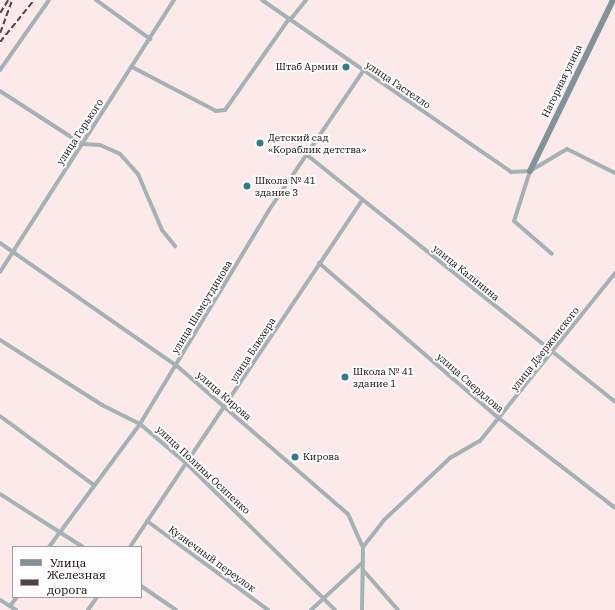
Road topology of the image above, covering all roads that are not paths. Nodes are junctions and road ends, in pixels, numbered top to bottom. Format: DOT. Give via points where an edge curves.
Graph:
graph roads {
  1 [pos="50,0"];
  2 [pos="96,0"];
  3 [pos="174,0"];
  4 [pos="262,0"];
  5 [pos="306,0"];
  6 [pos="612,0"];
  7 [pos="290,19"];
  8 [pos="150,39"];
  9 [pos="132,66"];
  10 [pos="0,70"];
  11 [pos="364,72"];
  12 [pos="0,91"];
  13 [pos="82,144"];
  14 [pos="307,155"];
  15 [pos="530,171"];
  16 [pos="615,173"];
  17 [pos="362,200"];
  18 [pos="0,243"];
  19 [pos="175,246"];
  20 [pos="13,252"];
  21 [pos="552,254"];
  22 [pos="319,263"];
  23 [pos="0,272"];
  24 [pos="615,273"];
  25 [pos="0,340"];
  26 [pos="552,353"];
  27 [pos="177,366"];
  28 [pos="615,402"];
  29 [pos="225,407"];
  30 [pos="0,416"];
  31 [pos="500,419"];
  32 [pos="140,424"];
  33 [pos="186,463"];
  34 [pos="94,485"];
  35 [pos="0,494"];
  36 [pos="615,508"];
  37 [pos="147,521"];
  38 [pos="59,531"];
  39 [pos="50,546"];
  40 [pos="82,546"];
  41 [pos="131,546"];
  42 [pos="363,547"];
  43 [pos="363,562"];
  44 [pos="363,569"];
  45 [pos="142,587"];
  46 [pos="15,598"];
  47 [pos="96,598"];
  48 [pos="325,598"];
  49 [pos="0,600"];
  50 [pos="10,606"];
  51 [pos="16,610"];
  52 [pos="88,610"];
  53 [pos="176,610"];
  54 [pos="268,610"];
  55 [pos="311,610"];
  56 [pos="335,610"];
  57 [pos="362,610"];
  58 [pos="398,610"];
  1 -- 10 [label="street"];
  2 -- 8 [label="street"];
  3 -- 8 [label="street, улица Горького"];
  4 -- 7 [label="street, улица Гастелло"];
  5 -- 7 [label="street"];
  6 -- 15 [label="street, Нагорная улица"];
  7 -- 9 [label="street" via="224,110 216,111"];
  7 -- 11 [label="street, улица Гастелло"];
  8 -- 9 [label="street, улица Горького"];
  9 -- 13 [label="street, улица Горького"];
  11 -- 14 [label="street, улица Шамсутдинова"];
  11 -- 15 [label="street, улица Гастелло" via="511,172"];
  12 -- 13 [label="street"];
  13 -- 19 [label="street" via="100,145 120,154 138,174 162,230"];
  13 -- 20 [label="street, улица Горького"];
  14 -- 17 [label="street, улица Калинина"];
  14 -- 27 [label="street, улица Шамсутдинова" via="269,210"];
  15 -- 16 [label="street, улица Гастелло" via="567,150"];
  15 -- 21 [label="street" via="514,221"];
  17 -- 22 [label="street, улица Блюхера"];
  17 -- 26 [label="street, улица Калинина"];
  18 -- 20 [label="street, улица Кирова"];
  20 -- 23 [label="street, улица Горького"];
  20 -- 27 [label="street, улица Кирова"];
  22 -- 29 [label="street, улица Блюхера"];
  22 -- 31 [label="street, улица Свердлова"];
  24 -- 26 [label="street, улица Дзержинского"];
  25 -- 32 [label="street, улица Полины Осипенко" via="102,405"];
  26 -- 28 [label="street, улица Калинина"];
  26 -- 31 [label="street, улица Дзержинского"];
  27 -- 29 [label="street, улица Кирова"];
  27 -- 32 [label="street, улица Шамсутдинова"];
  29 -- 33 [label="street, улица Блюхера"];
  29 -- 42 [label="street, улица Кирова" via="348,514"];
  30 -- 34 [label="street"];
  31 -- 36 [label="street, улица Свердлова"];
  31 -- 42 [label="street, улица Дзержинского" via="480,442 450,458 384,520"];
  32 -- 33 [label="street, улица Полины Осипенко"];
  32 -- 34 [label="street, улица Шамсутдинова"];
  33 -- 37 [label="street, улица Блюхера"];
  33 -- 48 [label="street, улица Полины Осипенко"];
  34 -- 38 [label="street, улица Шамсутдинова"];
  35 -- 38 [label="street"];
  37 -- 41 [label="street, улица Блюхера"];
  37 -- 54 [label="street, Кузнечный переулок"];
  38 -- 39 [label="street, улица Шамсутдинова"];
  38 -- 40 [label="street"];
  42 -- 43 [label="street, улица Кирова"];
  43 -- 44 [label="street, улица Кирова"];
  43 -- 48 [label="street"];
  44 -- 57 [label="street, улица Кирова"];
  44 -- 58 [label="street"];
  45 -- 53 [label="street"];
  46 -- 50 [label="street"];
  47 -- 52 [label="street"];
  48 -- 55 [label="street"];
  48 -- 56 [label="street, улица Полины Осипенко"];
  49 -- 50 [label="street"];
  50 -- 51 [label="street"];
}
